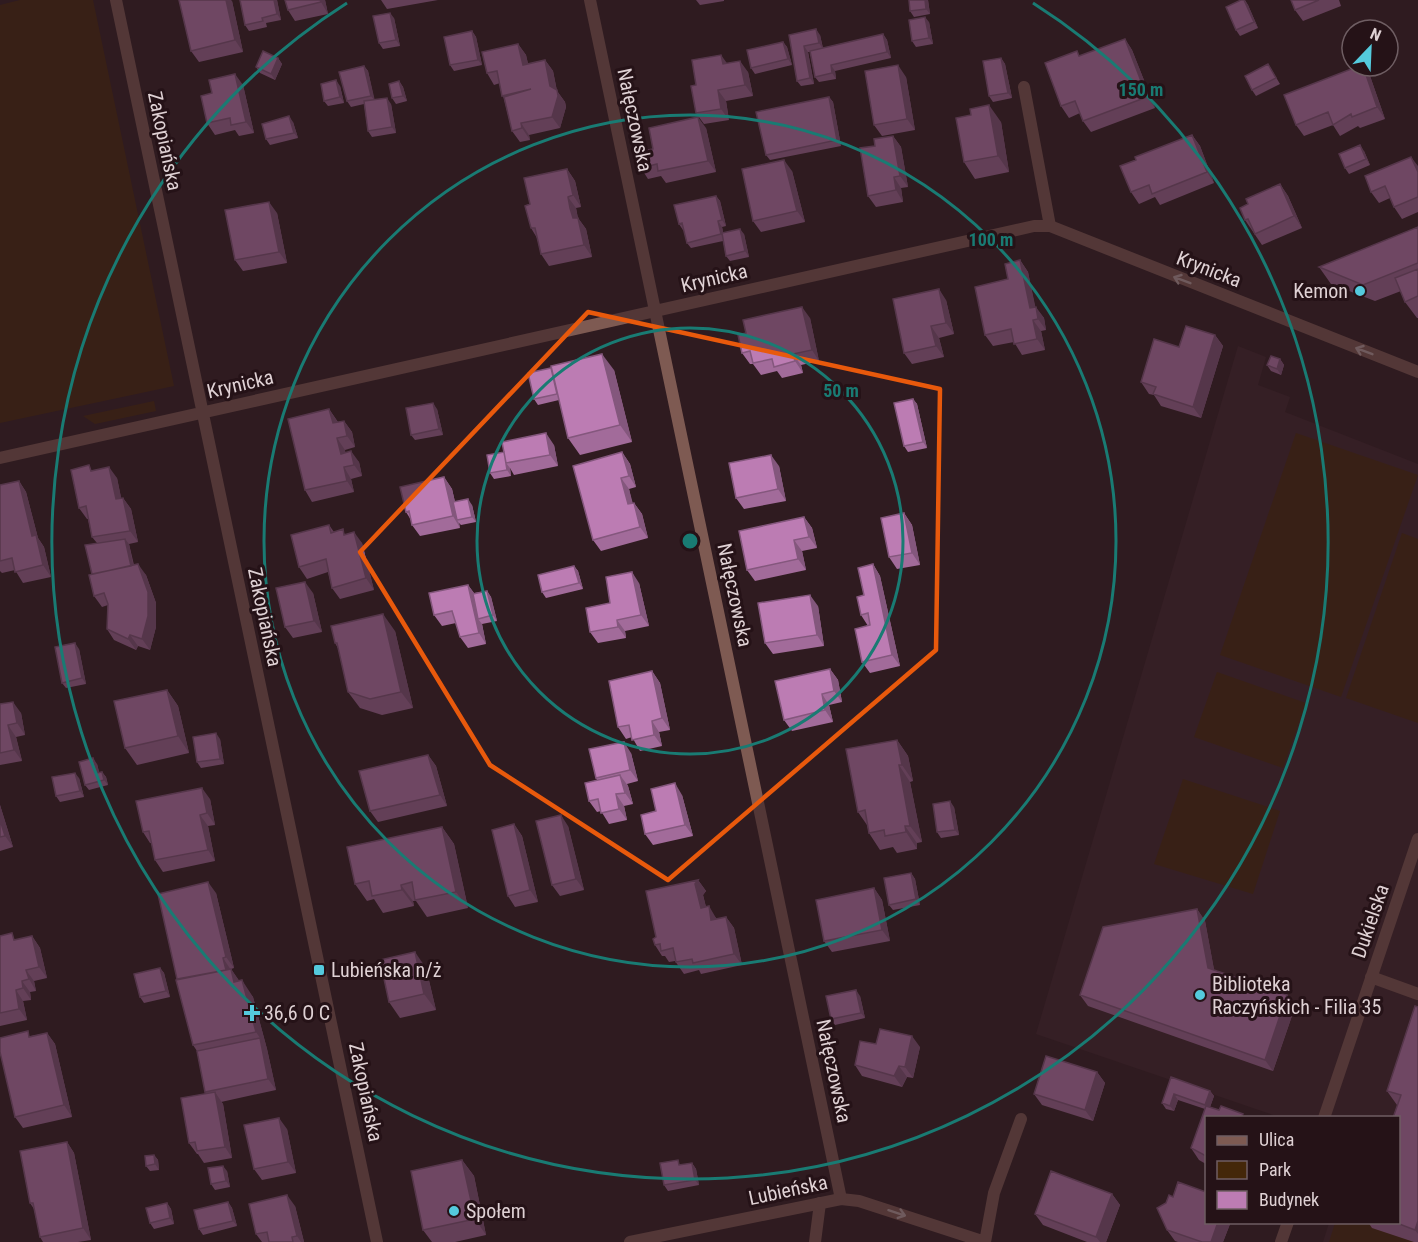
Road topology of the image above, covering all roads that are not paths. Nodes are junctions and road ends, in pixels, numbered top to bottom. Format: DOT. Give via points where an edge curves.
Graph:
graph roads {
  1 [pos="116,0"];
  2 [pos="590,0"];
  3 [pos="1024,87"];
  4 [pos="1050,226"];
  5 [pos="655,310"];
  6 [pos="1418,372"];
  7 [pos="202,412"];
  8 [pos="0,458"];
  9 [pos="1418,839"];
  10 [pos="1371,977"];
  11 [pos="1418,994"];
  12 [pos="1325,1116"];
  13 [pos="1021,1119"];
  14 [pos="841,1199"];
  15 [pos="820,1203"];
  16 [pos="1287,1224"];
  17 [pos="377,1242"];
  18 [pos="630,1242"];
  19 [pos="814,1242"];
  20 [pos="985,1242"];
  21 [pos="1281,1242"];
  1 -- 7 [label="street, Zakopiańska"];
  2 -- 5 [label="street, Nałęczowska"];
  3 -- 4 [label="street"];
  4 -- 5 [label="street, Krynicka" via="1034,226"];
  6 -- 4 [label="street, Krynicka, one-way"];
  5 -- 7 [label="street, Krynicka"];
  5 -- 14 [label="street, Nałęczowska"];
  7 -- 8 [label="street, Krynicka"];
  7 -- 17 [label="street, Zakopiańska"];
  9 -- 10 [label="street, Dukielska"];
  10 -- 11 [label="street"];
  10 -- 12 [label="street, Dukielska"];
  13 -- 20 [label="street" via="994,1193"];
  14 -- 15 [label="street, Lubieńska"];
  14 -- 20 [label="street, Lubieńska, one-way" via="860,1201"];
  15 -- 18 [label="street, Lubieńska"];
  15 -- 19 [label="street"];
  16 -- 21 [label="street"];
}
